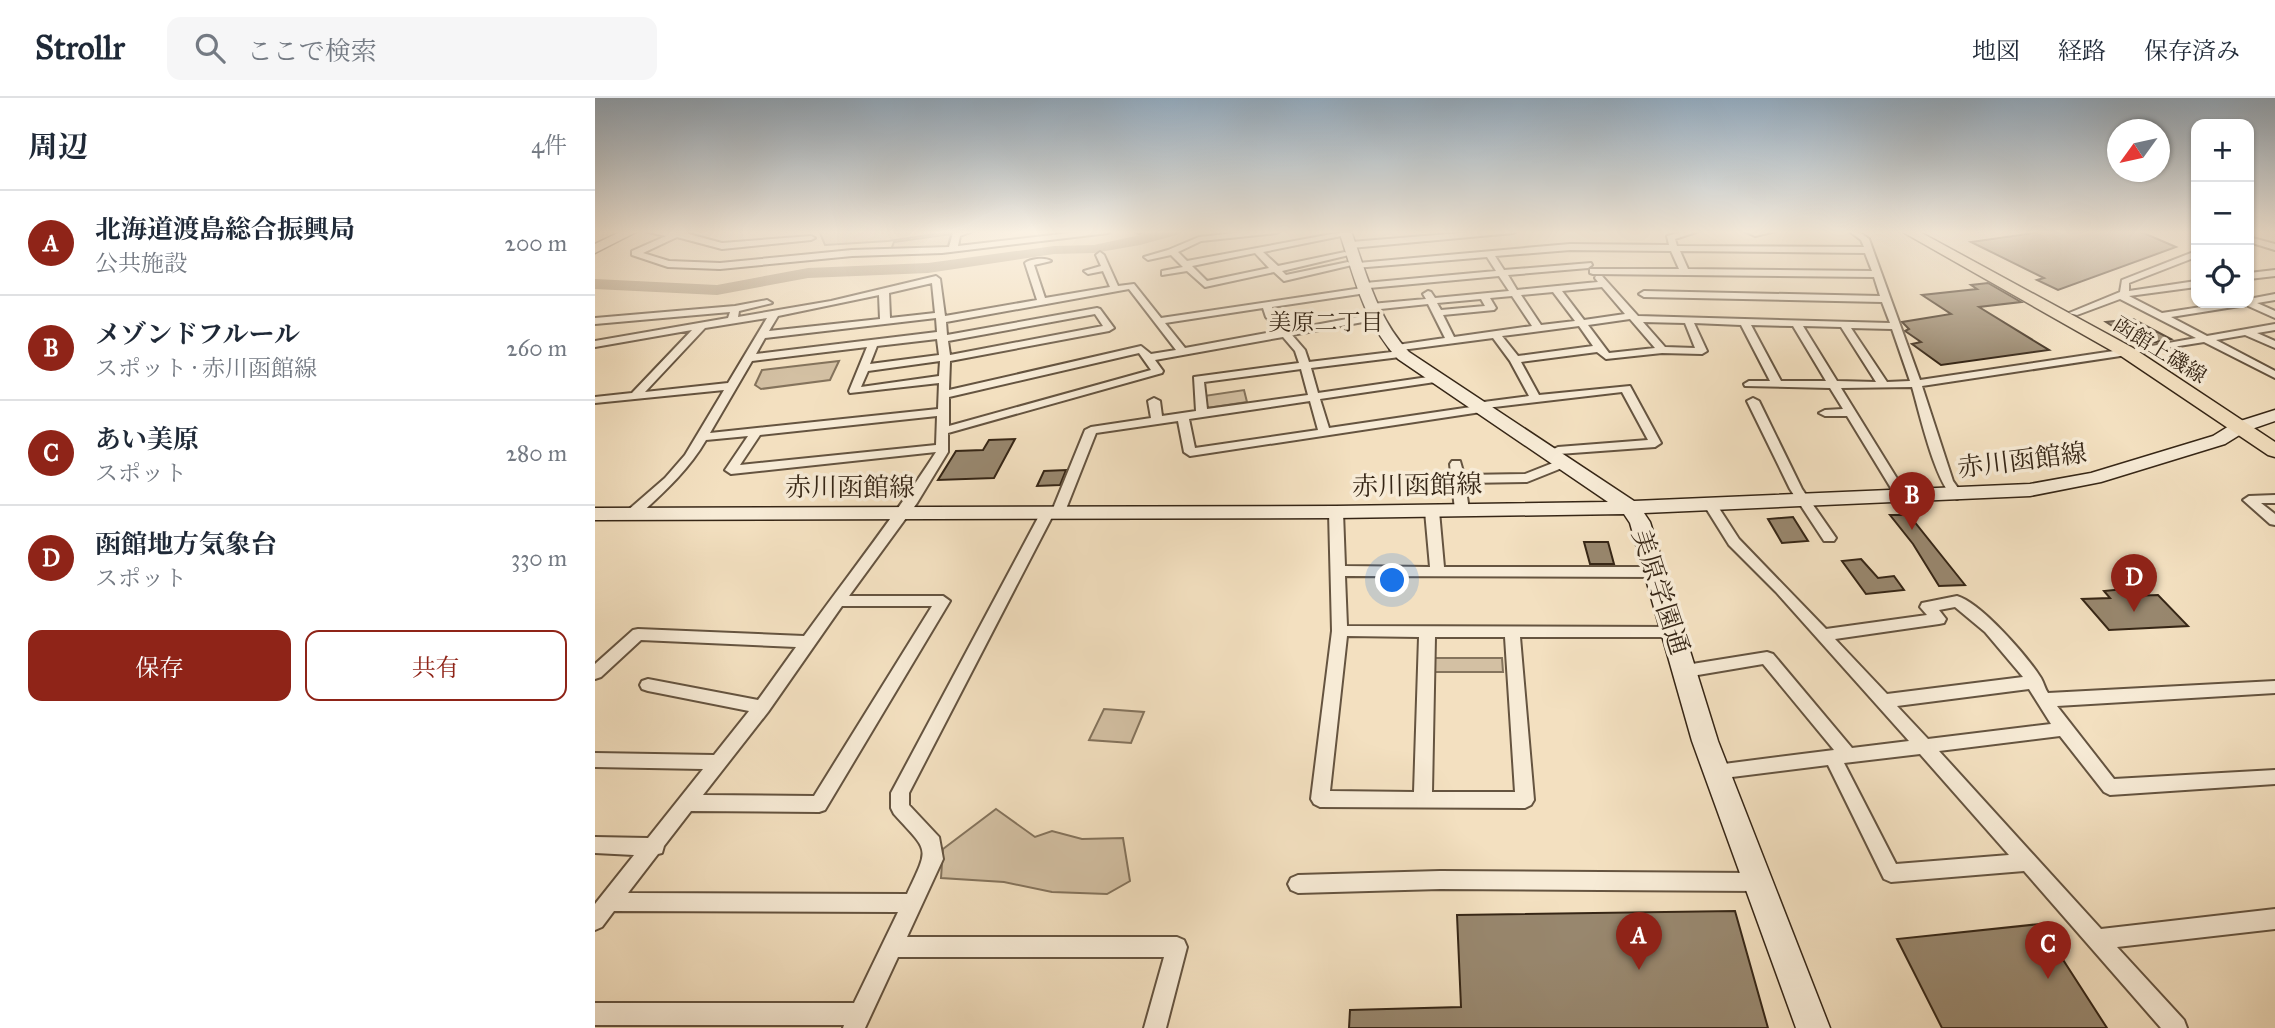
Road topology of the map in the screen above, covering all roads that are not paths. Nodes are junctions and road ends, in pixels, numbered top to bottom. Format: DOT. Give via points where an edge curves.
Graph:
graph roads {
  1 [pos="1033,274"];
  2 [pos="1109,274"];
  3 [pos="1196,274"];
  4 [pos="1250,274"];
  5 [pos="1280,274"];
  6 [pos="1305,274"];
  7 [pos="1358,274"];
  8 [pos="1419,274"];
  9 [pos="1487,274"];
  10 [pos="1502,274"];
  11 [pos="1596,274"];
  12 [pos="1877,274"];
  13 [pos="1989,274"];
  14 [pos="2002,274"];
  15 [pos="2144,274"];
  16 [pos="1422,281"];
  17 [pos="1604,284"];
  18 [pos="2191,285"];
  19 [pos="1365,288"];
  20 [pos="1115,289"];
  21 [pos="1556,289"];
  22 [pos="884,292"];
  23 [pos="1514,293"];
  24 [pos="1644,295"];
  25 [pos="1707,295"];
  26 [pos="2122,295"];
  27 [pos="1483,296"];
  28 [pos="2275,298"];
  29 [pos="1886,299"];
  30 [pos="1432,301"];
  31 [pos="2254,301"];
  32 [pos="1042,302"];
  33 [pos="1266,305"];
  34 [pos="2254,305"];
  35 [pos="771,308"];
  36 [pos="2210,308"];
  37 [pos="1372,312"];
  38 [pos="1438,313"];
  39 [pos="2074,313"];
  40 [pos="734,314"];
  41 [pos="2275,315"];
  42 [pos="2161,316"];
  43 [pos="940,318"];
  44 [pos="1634,318"];
  45 [pos="1688,320"];
  46 [pos="595,321"];
  47 [pos="885,321"];
  48 [pos="1159,321"];
  49 [pos="1719,321"];
  50 [pos="1744,321"];
  51 [pos="1581,323"];
  52 [pos="1796,323"];
  53 [pos="1844,324"];
  54 [pos="702,325"];
  55 [pos="1895,326"];
  56 [pos="2275,327"];
  57 [pos="1538,328"];
  58 [pos="2246,332"];
  59 [pos="1285,333"];
  60 [pos="1495,334"];
  61 [pos="762,335"];
  62 [pos="941,337"];
  63 [pos="1450,339"];
  64 [pos="2207,339"];
  65 [pos="595,344"];
  66 [pos="873,344"];
  67 [pos="2275,345"];
  68 [pos="1601,348"];
  69 [pos="1662,350"];
  70 [pos="1182,351"];
  71 [pos="1397,351"];
  72 [pos="2133,351"];
  73 [pos="748,358"];
  74 [pos="945,358"];
  75 [pos="1147,358"];
  76 [pos="1515,360"];
  77 [pos="1304,366"];
  78 [pos="863,368"];
  79 [pos="2275,375"];
  80 [pos="944,379"];
  81 [pos="1435,379"];
  82 [pos="1749,384"];
  83 [pos="1772,384"];
  84 [pos="1834,384"];
  85 [pos="1884,384"];
  86 [pos="1916,384"];
  87 [pos="732,386"];
  88 [pos="944,395"];
  89 [pos="635,396"];
  90 [pos="1314,397"];
  91 [pos="1535,398"];
  92 [pos="1776,399"];
  93 [pos="595,400"];
  94 [pos="1154,401"];
  95 [pos="1753,401"];
  96 [pos="1479,407"];
  97 [pos="944,412"];
  98 [pos="1853,412"];
  99 [pos="1202,413"];
  100 [pos="1825,413"];
  101 [pos="2275,415"];
  102 [pos="1183,416"];
  103 [pos="1157,420"];
  104 [pos="757,431"];
  105 [pos="943,431"];
  106 [pos="2256,432"];
  107 [pos="1325,433"];
  108 [pos="704,437"];
  109 [pos="943,448"];
  110 [pos="2275,451"];
  111 [pos="1556,458"];
  112 [pos="1456,464"];
  113 [pos="1458,479"];
  114 [pos="1957,495"];
  115 [pos="1903,498"];
  116 [pos="2275,499"];
  117 [pos="1805,502"];
  118 [pos="1710,505"];
  119 [pos="1629,507"];
  120 [pos="1462,510"];
  121 [pos="1432,511"];
  122 [pos="1336,512"];
  123 [pos="902,513"];
  124 [pos="595,514"];
  125 [pos="632,514"];
  126 [pos="1052,514"];
  127 [pos="2275,522"];
  128 [pos="1829,538"];
  129 [pos="1338,571"];
  130 [pos="1437,571"];
  131 [pos="1655,572"];
  132 [pos="839,601"];
  133 [pos="1341,631"];
  134 [pos="1427,631"];
  135 [pos="1512,632"];
  136 [pos="1674,632"];
  137 [pos="1822,635"];
  138 [pos="809,642"];
  139 [pos="1686,671"];
  140 [pos="595,673"];
  141 [pos="2035,682"];
  142 [pos="647,685"];
  143 [pos="2275,687"];
  144 [pos="2044,699"];
  145 [pos="1883,701"];
  146 [pos="762,707"];
  147 [pos="2064,730"];
  148 [pos="1924,746"];
  149 [pos="1841,756"];
  150 [pos="595,760"];
  151 [pos="720,762"];
  152 [pos="1716,772"];
  153 [pos="2271,782"];
  154 [pos="1423,800"];
  155 [pos="689,803"];
  156 [pos="595,845"];
  157 [pos="655,847"];
  158 [pos="2029,862"];
  159 [pos="1756,882"];
  160 [pos="1298,884"];
  161 [pos="609,902"];
  162 [pos="913,903"];
  163 [pos="2275,919"];
  164 [pos="595,920"];
  165 [pos="2098,939"];
  166 [pos="892,947"];
  167 [pos="595,1014"];
  168 [pos="858,1021"];
  169 [pos="1155,1028"];
  170 [pos="1813,1028"];
  171 [pos="2176,1028"];
  1 -- 32 [label="street"];
  2 -- 20 [label="street"];
  3 -- 4 [label="street" via="1205,284"];
  5 -- 6 [label="street" via="1284,278"];
  7 -- 19 [label="main road, 美原学園通"];
  8 -- 16 [label="street"];
  9 -- 16 [label="street"];
  10 -- 23 [label="street"];
  11 -- 17 [label="street"];
  12 -- 29 [label="street"];
  13 -- 72 [label="main road, 函館上磯線"];
  14 -- 39 [label="main road, 函館上磯線"];
  15 -- 26 [label="street" via="2125,282"];
  16 -- 19 [label="street"];
  16 -- 30 [label="street"];
  17 -- 21 [label="street"];
  17 -- 44 [label="street"];
  18 -- 26 [label="street"];
  19 -- 33 [label="street"];
  19 -- 37 [label="main road, 美原学園通"];
  20 -- 32 [label="street"];
  20 -- 48 [label="street" via="1131,286"];
  21 -- 23 [label="street"];
  21 -- 51 [label="street"];
  22 -- 35 [label="street"];
  22 -- 43 [label="street" via="936,279"];
  22 -- 47 [label="street"];
  23 -- 27 [label="street"];
  23 -- 57 [label="street"];
  24 -- 25 [label="street"];
  25 -- 29 [label="street"];
  25 -- 49 [label="street"];
  26 -- 39 [label="street"];
  26 -- 42 [label="street"];
  27 -- 30 [label="street"];
  27 -- 38 [label="street" via="1491,308"];
  28 -- 31 [label="street"];
  29 -- 55 [label="street"];
  30 -- 37 [label="street"];
  30 -- 38 [label="street"];
  32 -- 43 [label="street"];
  33 -- 48 [label="street"];
  33 -- 59 [label="street"];
  34 -- 41 [label="street"];
  35 -- 40 [label="street"];
  35 -- 61 [label="street"];
  36 -- 42 [label="street"];
  37 -- 59 [label="street"];
  37 -- 71 [label="main road, 美原学園通"];
  38 -- 63 [label="street"];
  39 -- 72 [label="main road, 函館上磯線"];
  40 -- 46 [label="street"];
  40 -- 54 [label="street"];
  42 -- 64 [label="street"];
  43 -- 47 [label="street"];
  43 -- 62 [label="street"];
  44 -- 45 [label="street"];
  44 -- 51 [label="street"];
  44 -- 69 [label="street"];
  45 -- 49 [label="street"];
  45 -- 69 [label="street" via="1702,351"];
  47 -- 61 [label="street"];
  48 -- 70 [label="street"];
  49 -- 50 [label="street"];
  50 -- 52 [label="street"];
  50 -- 83 [label="street"];
  51 -- 57 [label="street"];
  51 -- 68 [label="street"];
  52 -- 53 [label="street"];
  52 -- 84 [label="street"];
  53 -- 55 [label="street"];
  53 -- 85 [label="street"];
  54 -- 65 [label="street"];
  54 -- 89 [label="street"];
  55 -- 86 [label="street"];
  56 -- 58 [label="street"];
  57 -- 60 [label="street"];
  58 -- 64 [label="street"];
  58 -- 67 [label="street"];
  59 -- 70 [label="street"];
  59 -- 77 [label="street" via="1300,350"];
  60 -- 63 [label="street"];
  60 -- 76 [label="street"];
  61 -- 73 [label="street"];
  62 -- 66 [label="street"];
  62 -- 74 [label="street"];
  62 -- 74 [label="street" via="1097,311 1109,328"];
  63 -- 71 [label="street"];
  64 -- 72 [label="street"];
  64 -- 79 [label="street"];
  66 -- 73 [label="street"];
  66 -- 78 [label="street"];
  68 -- 69 [label="street" via="1606,356"];
  68 -- 76 [label="street"];
  70 -- 75 [label="street"];
  71 -- 77 [label="street"];
  71 -- 81 [label="main road, 美原学園通"];
  72 -- 86 [label="street"];
  72 -- 106 [label="main road, 函館上磯線"];
  73 -- 87 [label="street"];
  74 -- 78 [label="street"];
  74 -- 80 [label="street"];
  75 -- 88 [label="street" via="1141,349"];
  75 -- 105 [label="street" via="1158,371"];
  76 -- 91 [label="street"];
  77 -- 90 [label="street"];
  77 -- 99 [label="street" via="1198,379"];
  78 -- 80 [label="street" via="854,391"];
  80 -- 88 [label="street"];
  81 -- 90 [label="street"];
  81 -- 96 [label="main road, 美原学園通"];
  82 -- 83 [label="street"];
  83 -- 84 [label="street"];
  83 -- 92 [label="street"];
  84 -- 85 [label="street"];
  84 -- 98 [label="street"];
  85 -- 86 [label="street"];
  86 -- 114 [label="street" via="1947,482"];
  87 -- 89 [label="street"];
  87 -- 108 [label="street"];
  88 -- 97 [label="street"];
  89 -- 93 [label="street"];
  90 -- 99 [label="street"];
  90 -- 107 [label="street"];
  91 -- 96 [label="street"];
  91 -- 111 [label="street" via="1626,388 1655,443 1558,450"];
  94 -- 103 [label="street"];
  95 -- 117 [label="street"];
  96 -- 107 [label="street"];
  96 -- 111 [label="main road, 美原学園通"];
  97 -- 104 [label="street"];
  97 -- 105 [label="street"];
  98 -- 100 [label="street"];
  98 -- 115 [label="street"];
  99 -- 102 [label="street"];
  101 -- 106 [label="main road, 赤川函館線"];
  102 -- 103 [label="street"];
  102 -- 107 [label="street" via="1190,452"];
  103 -- 126 [label="street" via="1091,430"];
  104 -- 108 [label="street"];
  104 -- 109 [label="street" via="731,470"];
  105 -- 109 [label="street"];
  106 -- 110 [label="main road, 函館上磯線"];
  106 -- 114 [label="main road, 赤川函館線" via="2094,478 2031,490"];
  108 -- 125 [label="street" via="669,481"];
  109 -- 123 [label="street"];
  111 -- 113 [label="street" via="1527,478"];
  111 -- 119 [label="main road, 美原学園通"];
  112 -- 113 [label="street"];
  113 -- 120 [label="street"];
  114 -- 115 [label="main road, 赤川函館線"];
  115 -- 117 [label="main road, 赤川函館線"];
  116 -- 127 [label="street" via="2249,500"];
  117 -- 118 [label="main road, 赤川函館線"];
  117 -- 128 [label="street"];
  118 -- 119 [label="main road, 赤川函館線"];
  118 -- 137 [label="street" via="1734,542"];
  119 -- 120 [label="main road, 赤川函館線"];
  119 -- 131 [label="main road, 美原学園通" via="1640,522"];
  120 -- 121 [label="main road, 赤川函館線"];
  121 -- 122 [label="main road, 赤川函館線"];
  121 -- 130 [label="street"];
  122 -- 126 [label="main road, 赤川函館線"];
  122 -- 129 [label="street"];
  123 -- 125 [label="main road, 赤川函館線"];
  123 -- 126 [label="main road, 赤川函館線"];
  123 -- 132 [label="street"];
  124 -- 125 [label="main road, 赤川函館線"];
  126 -- 162 [label="street" via="900,793 904,815 929,838 934,852"];
  129 -- 130 [label="street"];
  129 -- 133 [label="street"];
  130 -- 131 [label="street"];
  131 -- 136 [label="main road, 美原学園通"];
  132 -- 138 [label="street"];
  132 -- 155 [label="street" via="943,601 819,804"];
  133 -- 134 [label="street"];
  133 -- 154 [label="street" via="1319,799"];
  134 -- 135 [label="street"];
  134 -- 154 [label="street"];
  135 -- 136 [label="street"];
  135 -- 154 [label="street" via="1525,800"];
  136 -- 139 [label="main road, 美原学園通"];
  137 -- 141 [label="street" via="1939,619 1927,607 1957,601 1983,619"];
  137 -- 145 [label="street"];
  138 -- 140 [label="street" via="638,634"];
  138 -- 146 [label="street"];
  139 -- 149 [label="street" via="1767,658"];
  139 -- 152 [label="main road, 美原学園通"];
  141 -- 144 [label="street"];
  141 -- 145 [label="street"];
  142 -- 146 [label="street"];
  143 -- 144 [label="street"];
  144 -- 147 [label="street"];
  145 -- 148 [label="street"];
  146 -- 151 [label="street"];
  147 -- 148 [label="street"];
  147 -- 153 [label="street" via="2110,787"];
  148 -- 149 [label="street"];
  148 -- 158 [label="street"];
  149 -- 152 [label="street"];
  149 -- 158 [label="street" via="1891,873"];
  150 -- 151 [label="street"];
  151 -- 155 [label="street"];
  152 -- 159 [label="main road, 美原学園通"];
  155 -- 157 [label="street"];
  156 -- 157 [label="street"];
  157 -- 161 [label="street"];
  158 -- 165 [label="street"];
  159 -- 160 [label="street"];
  159 -- 170 [label="main road, 美原学園通"];
  161 -- 162 [label="street"];
  161 -- 164 [label="street"];
  162 -- 166 [label="street"];
  163 -- 165 [label="street"];
  165 -- 171 [label="street"];
  166 -- 168 [label="street"];
  166 -- 169 [label="street" via="1177,947"];
  167 -- 168 [label="street"];
}
